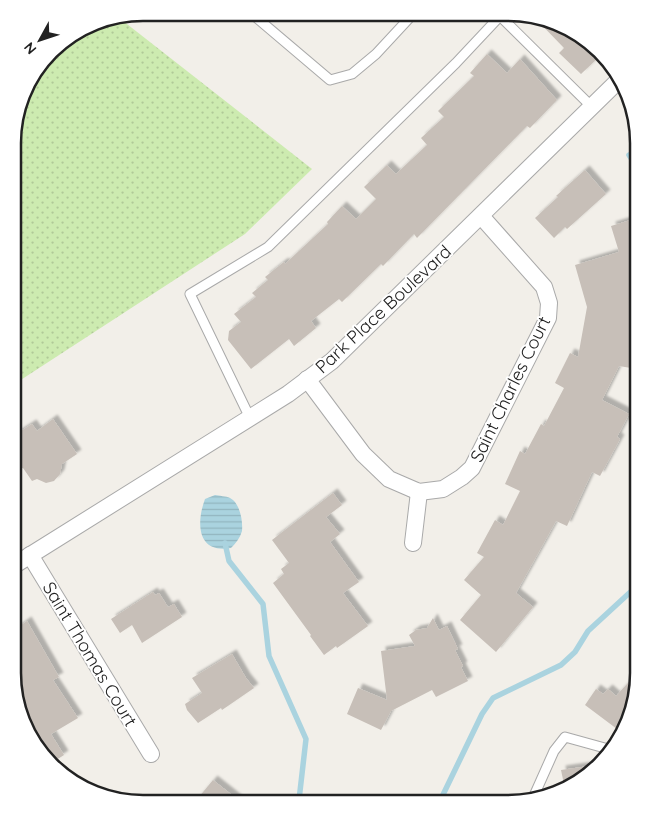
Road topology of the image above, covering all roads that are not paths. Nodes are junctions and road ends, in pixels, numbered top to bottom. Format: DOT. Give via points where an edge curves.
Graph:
graph roads {
  1 [pos="260,21"];
  2 [pos="407,21"];
  3 [pos="495,21"];
  4 [pos="507,21"];
  5 [pos="614,85"];
  6 [pos="592,107"];
  7 [pos="481,216"];
  8 [pos="308,380"];
  9 [pos="250,418"];
  10 [pos="419,492"];
  11 [pos="413,543"];
  12 [pos="30,555"];
  13 [pos="21,561"];
  14 [pos="604,748"];
  15 [pos="151,754"];
  16 [pos="536,791"];
  1 -- 2 [label="lane" via="330,80 352,74"];
  3 -- 9 [label="lane" via="268,247 190,294"];
  4 -- 6 [label="lane"];
  5 -- 6 [label="street, Park Place Boulevard"];
  6 -- 7 [label="street, Park Place Boulevard"];
  7 -- 8 [label="street, Park Place Boulevard" via="332,361"];
  7 -- 10 [label="street, Saint Charles Court" via="544,287 549,303 548,318 472,468 443,489"];
  8 -- 9 [label="street, Park Place Boulevard"];
  8 -- 10 [label="street" via="363,454 389,479"];
  9 -- 12 [label="street, Park Place Boulevard"];
  10 -- 11 [label="street"];
  12 -- 13 [label="street, Park Place Boulevard"];
  12 -- 15 [label="street, Saint Thomas Court"];
  14 -- 16 [label="lane" via="565,737 554,751"];
}
